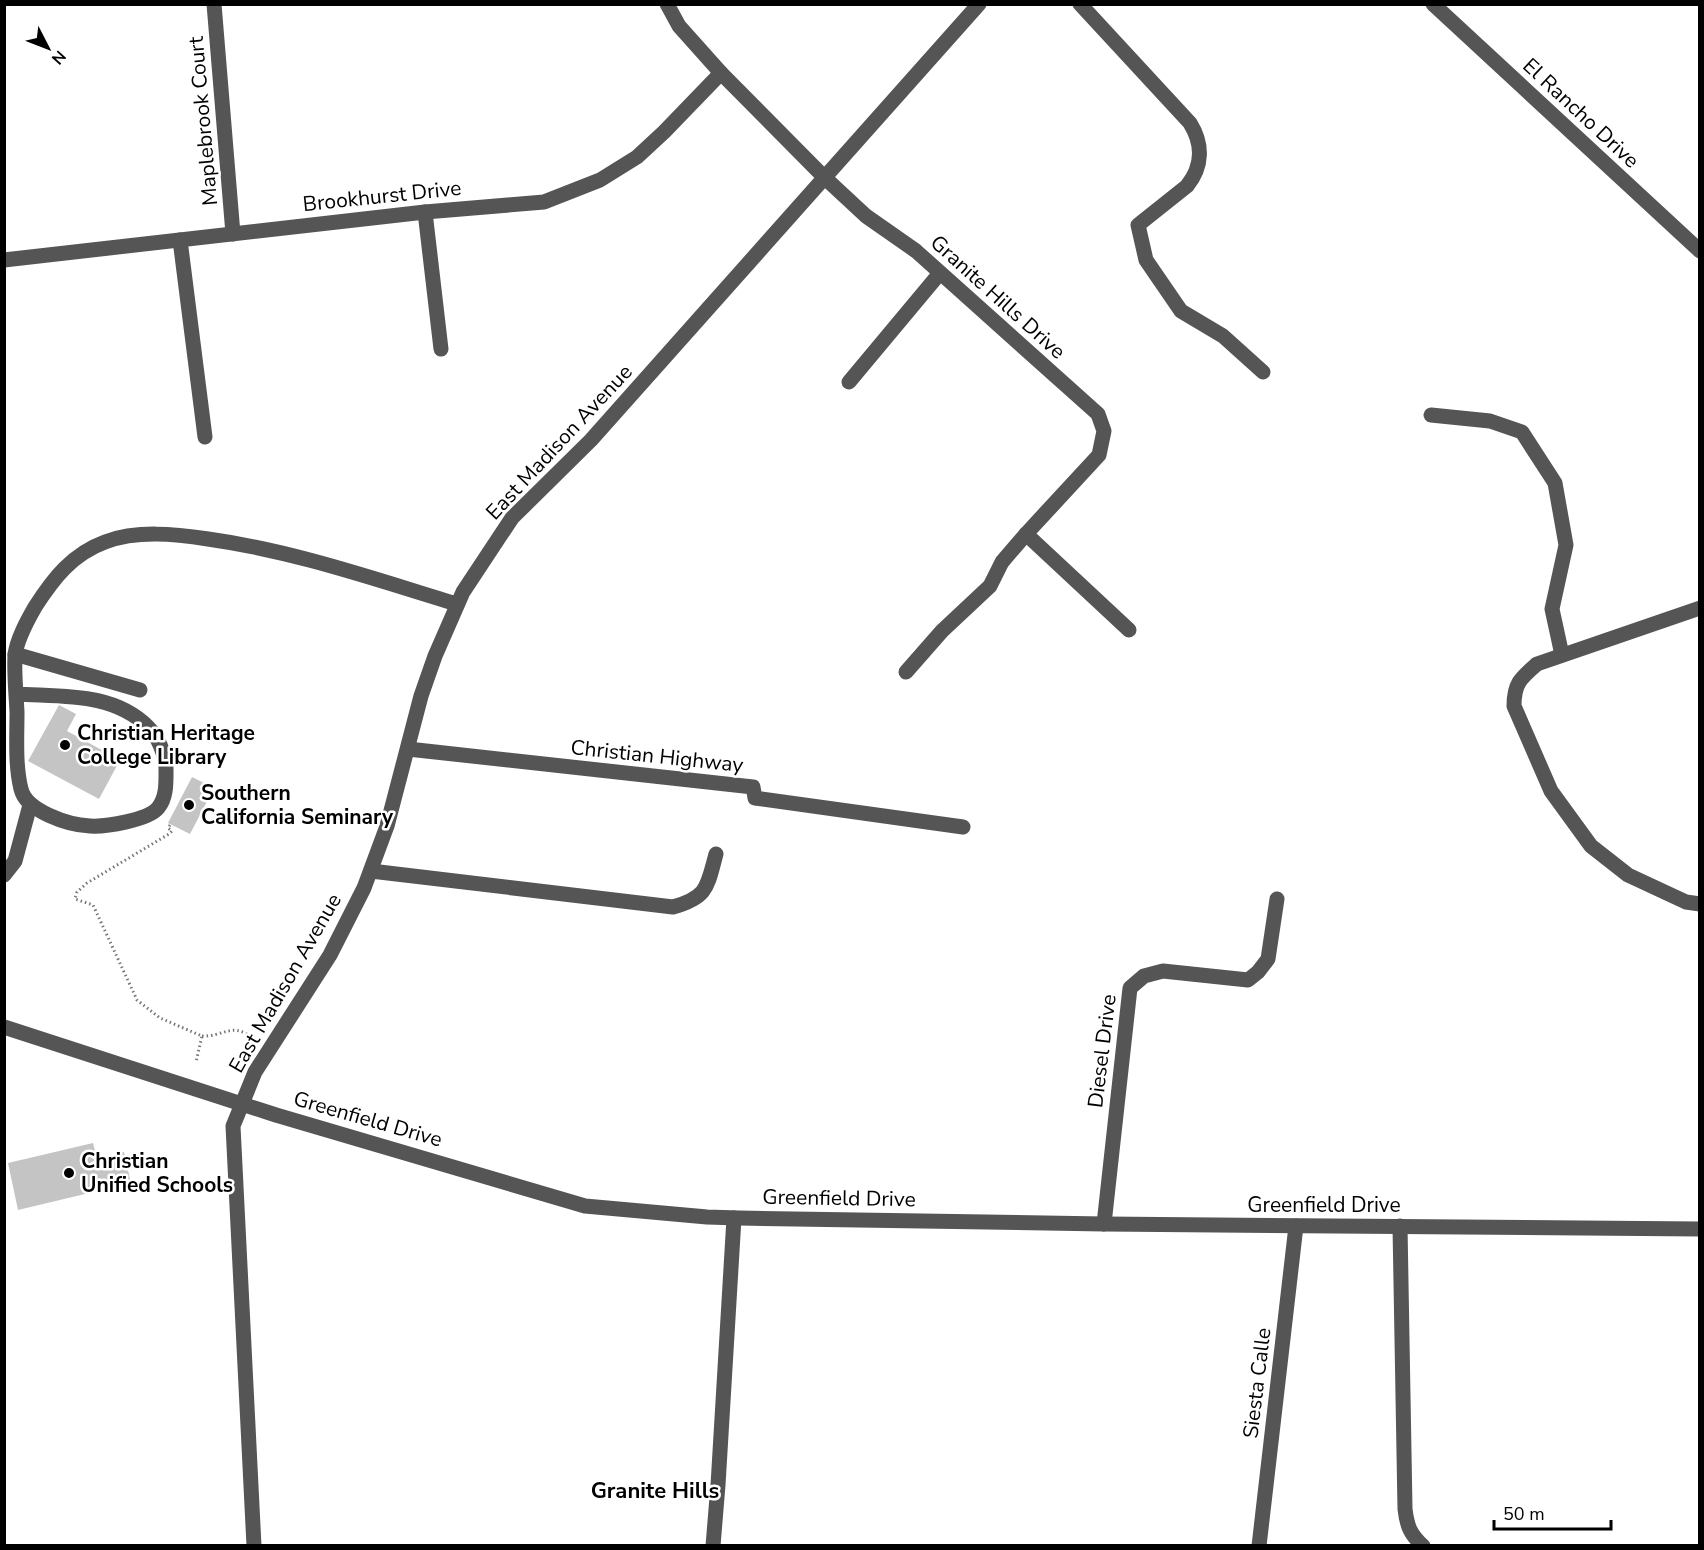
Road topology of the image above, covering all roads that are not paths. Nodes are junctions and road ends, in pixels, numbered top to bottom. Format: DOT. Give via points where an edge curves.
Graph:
graph roads {
  1 [pos="214,4"];
  2 [pos="667,4"];
  3 [pos="979,4"];
  4 [pos="1080,4"];
  5 [pos="1434,4"];
  6 [pos="721,73"];
  7 [pos="824,177"];
  8 [pos="425,212"];
  9 [pos="233,234"];
  10 [pos="180,240"];
  11 [pos="1700,251"];
  12 [pos="4,260"];
  13 [pos="940,273"];
  14 [pos="441,349"];
  15 [pos="1263,372"];
  16 [pos="849,382"];
  17 [pos="1431,415"];
  18 [pos="205,437"];
  19 [pos="1026,534"];
  20 [pos="457,604"];
  21 [pos="1700,608"];
  22 [pos="1129,630"];
  23 [pos="15,654"];
  24 [pos="1562,655"];
  25 [pos="906,672"];
  26 [pos="140,690"];
  27 [pos="16,694"];
  28 [pos="408,749"];
  29 [pos="30,805"];
  30 [pos="963,827"];
  31 [pos="716,854"];
  32 [pos="371,870"];
  33 [pos="4,875"];
  34 [pos="1277,899"];
  35 [pos="1700,904"];
  36 [pos="4,1027"];
  37 [pos="241,1103"];
  38 [pos="734,1218"];
  39 [pos="1104,1224"];
  40 [pos="1296,1226"];
  41 [pos="1400,1226"];
  42 [pos="1700,1229"];
  43 [pos="254,1545"];
  44 [pos="713,1545"];
  45 [pos="1259,1545"];
  46 [pos="1423,1545"];
  1 -- 9 [label="street, Maplebrook Court"];
  2 -- 6 [label="street, Granite Hills Drive" via="680,26"];
  3 -- 7 [label="street, East Madison Avenue"];
  4 -- 15 [label="street" via="1190,123 1199,142 1199,161 1193,179 1138,225 1146,260 1181,311 1223,336"];
  5 -- 11 [label="street, El Rancho Drive"];
  6 -- 7 [label="street, Granite Hills Drive"];
  6 -- 8 [label="street, Brookhurst Drive" via="655,141 617,170 582,189 544,202"];
  7 -- 13 [label="street, Granite Hills Drive" via="866,216"];
  7 -- 20 [label="street, East Madison Avenue" via="591,440 512,518"];
  8 -- 9 [label="street, Brookhurst Drive"];
  8 -- 14 [label="street"];
  9 -- 10 [label="street, Brookhurst Drive"];
  10 -- 12 [label="street, Brookhurst Drive"];
  10 -- 18 [label="street"];
  13 -- 16 [label="street"];
  13 -- 19 [label="street, Granite Hills Drive" via="1098,414 1104,431 1099,455"];
  17 -- 24 [label="street" via="1490,421 1522,432 1555,483 1566,545 1552,609"];
  19 -- 22 [label="street"];
  19 -- 25 [label="street, Granite Hills Drive" via="1002,562 990,586"];
  20 -- 23 [label="street" via="287,553 182,535 143,534 105,542 72,561 52,580 37,604"];
  20 -- 28 [label="street, East Madison Avenue" via="421,696"];
  21 -- 24 [label="street"];
  23 -- 26 [label="street"];
  23 -- 27 [label="street"];
  24 -- 35 [label="street" via="1537,664 1519,680 1514,693 1514,706 1551,792 1591,846 1628,875 1686,902"];
  27 -- 29 [label="street" via="19,780 22,795"];
  27 -- 29 [label="street" via="89,698 117,705 154,732 166,762 165,794 155,812 143,817 88,826 59,819"];
  28 -- 30 [label="street, Christian Highway" via="753,787 754,798"];
  28 -- 32 [label="street, East Madison Avenue"];
  29 -- 33 [label="street" via="15,861"];
  31 -- 32 [label="street" via="706,889 691,902 673,907"];
  32 -- 37 [label="street, East Madison Avenue" via="330,955 255,1072"];
  34 -- 39 [label="street, Diesel Drive" via="1268,958 1248,980 1163,971 1147,975 1130,988"];
  36 -- 37 [label="street, Greenfield Drive"];
  37 -- 38 [label="street, Greenfield Drive" via="585,1206"];
  37 -- 43 [label="street, East Madison Avenue" via="233,1126"];
  38 -- 39 [label="street, Greenfield Drive"];
  38 -- 44 [label="street"];
  39 -- 40 [label="street, Greenfield Drive"];
  40 -- 41 [label="street, Greenfield Drive"];
  40 -- 45 [label="street, Siesta Calle"];
  41 -- 42 [label="street, Greenfield Drive"];
  41 -- 46 [label="street" via="1405,1509 1408,1528"];
}
